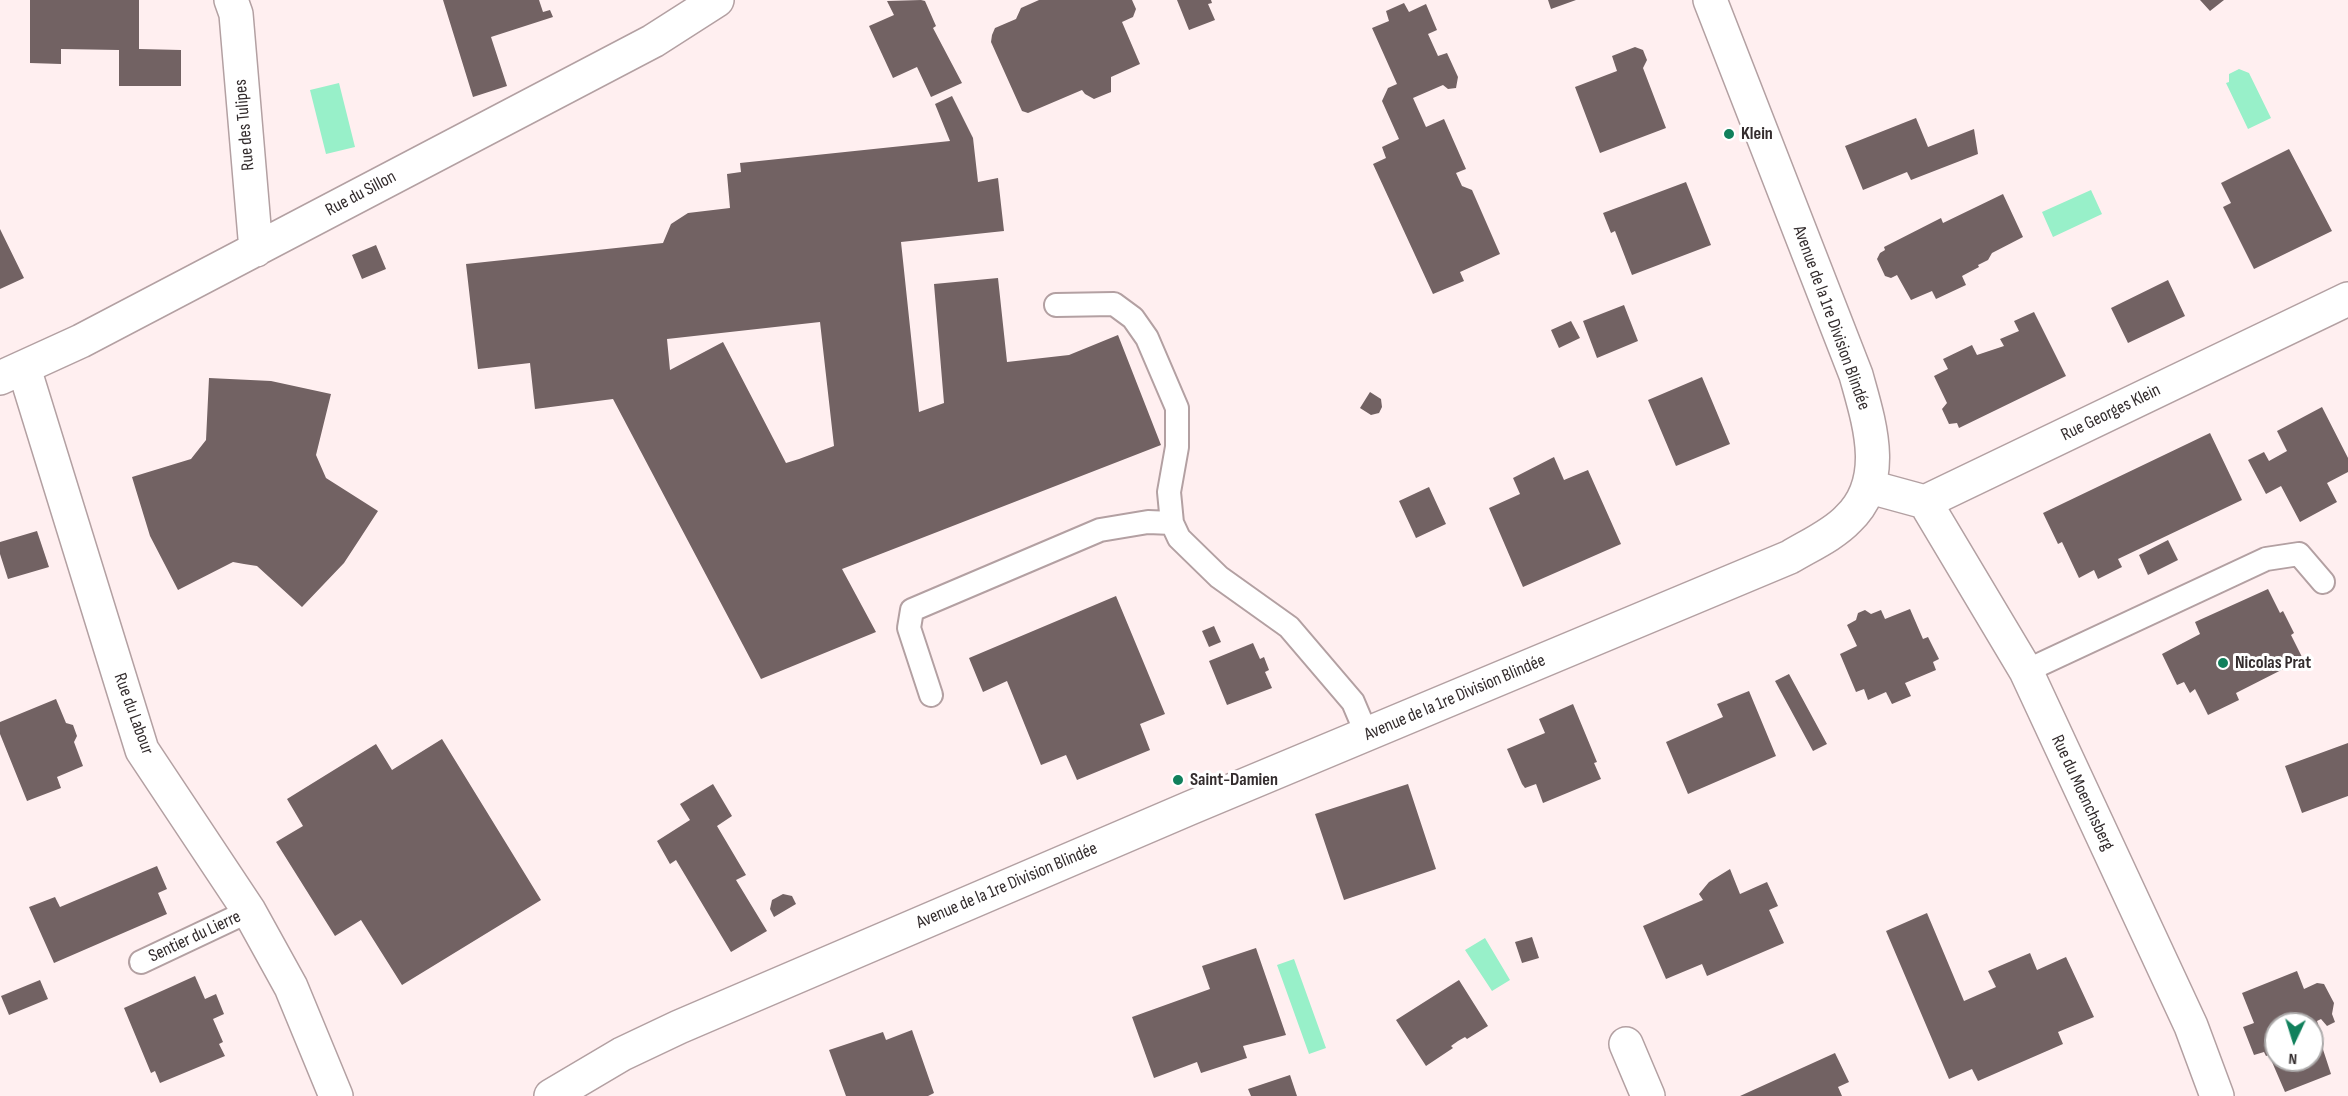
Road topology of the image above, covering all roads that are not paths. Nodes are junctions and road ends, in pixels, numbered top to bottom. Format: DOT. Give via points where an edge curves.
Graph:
graph roads {
  1 [pos="231,0"];
  2 [pos="717,0"];
  3 [pos="1710,0"];
  4 [pos="256,250"];
  5 [pos="2348,298"];
  6 [pos="1056,305"];
  7 [pos="12,373"];
  8 [pos="1870,487"];
  9 [pos="1925,502"];
  10 [pos="1172,523"];
  11 [pos="2323,582"];
  12 [pos="2026,671"];
  13 [pos="931,695"];
  14 [pos="1367,735"];
  15 [pos="249,911"];
  16 [pos="141,962"];
  17 [pos="1626,1044"];
  18 [pos="336,1096"];
  19 [pos="551,1096"];
  20 [pos="1648,1096"];
  21 [pos="2217,1096"];
  1 -- 4 [label="street, Rue des Tulipes" via="236,14"];
  2 -- 4 [label="street, Rue du Sillon" via="653,41"];
  3 -- 8 [label="street, Avenue de la 1re Division Blindée" via="1856,375 1872,436"];
  4 -- 7 [label="street, Rue du Sillon"];
  5 -- 9 [label="street, Rue Georges Klein"];
  6 -- 10 [label="lane" via="1114,304 1133,318 1147,338 1177,408 1177,447 1169,492"];
  7 -- 15 [label="street, Rue du Labour" via="142,750"];
  8 -- 9 [label="street"];
  8 -- 14 [label="street, Avenue de la 1re Division Blindée" via="1848,519 1790,557"];
  9 -- 12 [label="street, Rue du Moenchsberg"];
  10 -- 13 [label="lane" via="1148,522 1100,530 912,610 909,628"];
  10 -- 14 [label="lane" via="1179,538 1219,577 1289,627 1353,702"];
  11 -- 12 [label="lane" via="2299,555 2266,559"];
  12 -- 21 [label="street, Rue du Moenchsberg" via="2191,1026"];
  14 -- 19 [label="street, Avenue de la 1re Division Blindée" via="679,1027 622,1054"];
  15 -- 16 [label="lane, Sentier du Lierre"];
  15 -- 18 [label="street, Rue du Labour" via="291,987"];
  17 -- 20 [label="street"];
}
